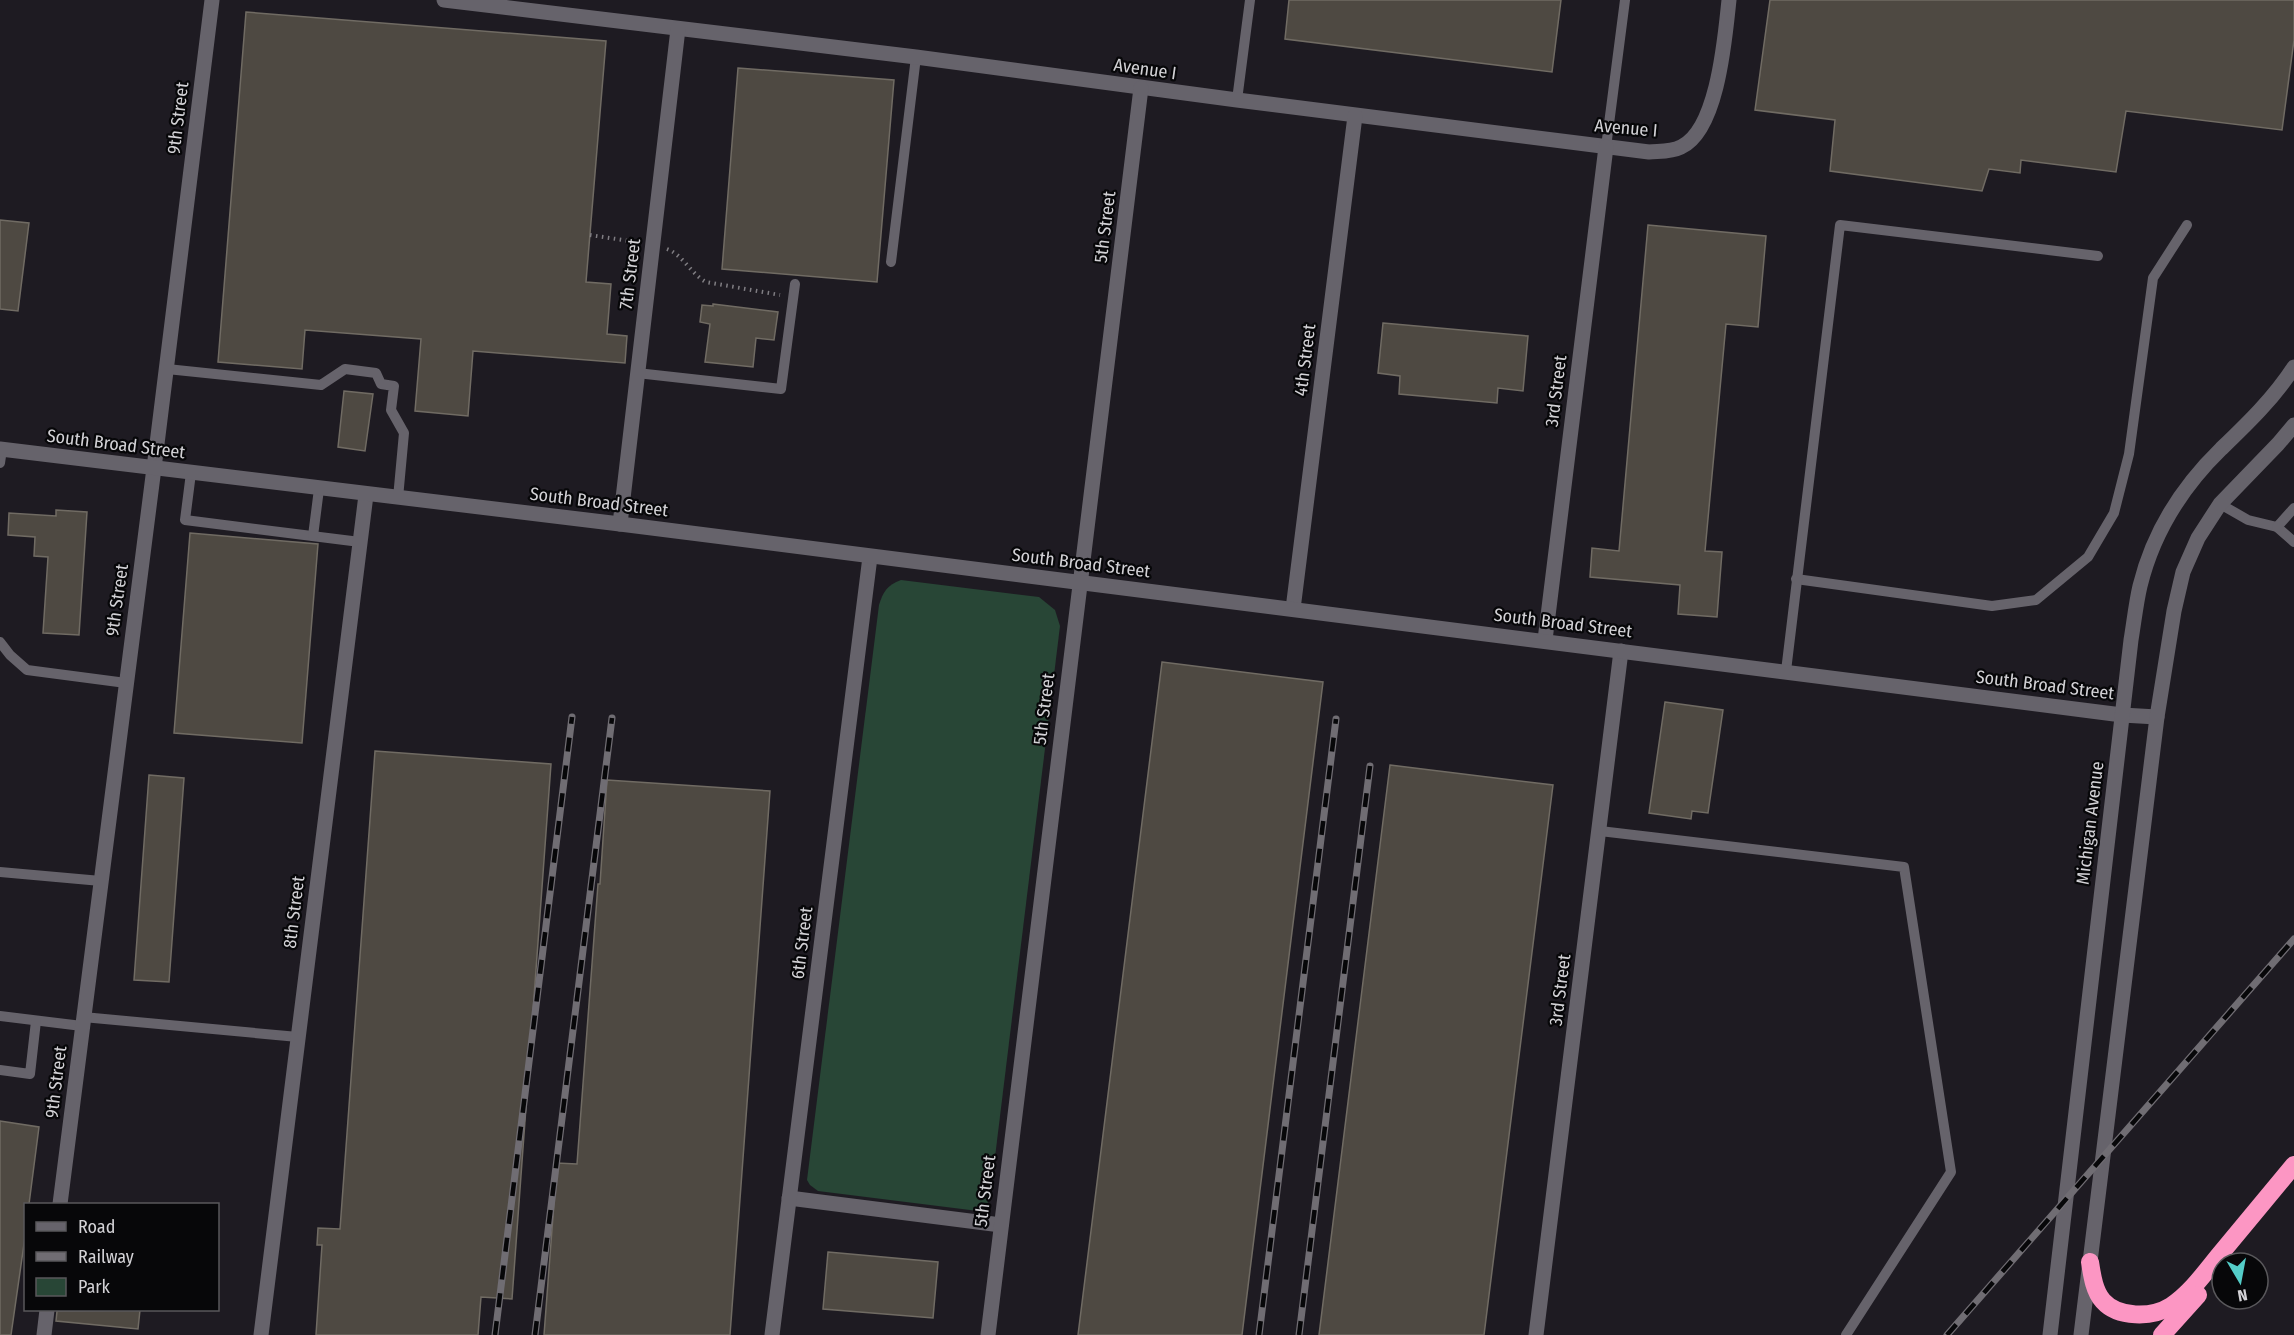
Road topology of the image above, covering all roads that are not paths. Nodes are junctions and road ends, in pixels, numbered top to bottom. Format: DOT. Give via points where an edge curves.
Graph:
graph roads {
  1 [pos="212,0"];
  2 [pos="444,0"];
  3 [pos="1250,0"];
  4 [pos="1624,0"];
  5 [pos="1729,0"];
  6 [pos="678,29"];
  7 [pos="916,57"];
  8 [pos="1141,88"];
  9 [pos="1237,100"];
  10 [pos="1355,116"];
  11 [pos="1606,147"];
  12 [pos="2187,225"];
  13 [pos="2098,256"];
  14 [pos="891,262"];
  15 [pos="795,284"];
  16 [pos="2294,368"];
  17 [pos="166,369"];
  18 [pos="637,374"];
  19 [pos="2294,425"];
  20 [pos="0,454"];
  21 [pos="154,468"];
  22 [pos="191,473"];
  23 [pos="319,489"];
  24 [pos="366,495"];
  25 [pos="398,498"];
  26 [pos="2220,504"];
  27 [pos="2294,508"];
  28 [pos="620,524"];
  29 [pos="2277,527"];
  30 [pos="313,536"];
  31 [pos="360,542"];
  32 [pos="2294,542"];
  33 [pos="870,557"];
  34 [pos="1796,579"];
  35 [pos="1080,582"];
  36 [pos="1293,609"];
  37 [pos="1545,640"];
  38 [pos="0,642"];
  39 [pos="1622,651"];
  40 [pos="1786,671"];
  41 [pos="126,683"];
  42 [pos="2122,715"];
  43 [pos="2157,717"];
  44 [pos="1600,831"];
  45 [pos="0,872"];
  46 [pos="100,881"];
  47 [pos="0,1016"];
  48 [pos="36,1021"];
  49 [pos="83,1021"];
  50 [pos="298,1037"];
  51 [pos="0,1070"];
  52 [pos="2294,1165"];
  53 [pos="2294,1180"];
  54 [pos="789,1198"];
  55 [pos="60,1203"];
  56 [pos="1001,1225"];
  57 [pos="2234,1251"];
  58 [pos="2090,1262"];
  59 [pos="2210,1279"];
  60 [pos="47,1311"];
  61 [pos="44,1335"];
  62 [pos="261,1335"];
  63 [pos="772,1335"];
  64 [pos="987,1335"];
  65 [pos="1536,1335"];
  66 [pos="1846,1335"];
  67 [pos="2050,1335"];
  68 [pos="2081,1335"];
  69 [pos="2162,1335"];
  1 -- 17 [label="street, 9th Street"];
  2 -- 6 [label="street, Avenue I"];
  3 -- 9 [label="lane"];
  4 -- 11 [label="lane"];
  5 -- 11 [label="street, Avenue I" via="1721,67 1704,124 1695,137 1669,151"];
  6 -- 7 [label="street, Avenue I"];
  6 -- 18 [label="street, 7th Street"];
  7 -- 8 [label="street, Avenue I"];
  7 -- 14 [label="lane"];
  8 -- 9 [label="street, Avenue I"];
  8 -- 35 [label="street, 5th Street"];
  9 -- 10 [label="street, Avenue I"];
  10 -- 11 [label="street, Avenue I"];
  10 -- 36 [label="street, 4th Street"];
  11 -- 37 [label="street, 3rd Street"];
  12 -- 34 [label="lane" via="2153,278 2128,454 2114,513 2088,557 2036,600 1992,606"];
  13 -- 34 [label="lane" via="1840,225"];
  15 -- 18 [label="lane" via="780,389"];
  16 -- 42 [label="street, Michigan Avenue" via="2250,423 2219,450 2165,519 2140,586"];
  17 -- 21 [label="street, 9th Street"];
  17 -- 25 [label="lane" via="321,385 345,369 376,373 381,384 394,386 391,410 404,433"];
  18 -- 28 [label="street, 7th Street"];
  19 -- 26 [label="street"];
  20 -- 21 [label="street, South Broad Street"];
  21 -- 22 [label="street, South Broad Street"];
  21 -- 41 [label="street, 9th Street"];
  22 -- 23 [label="street, South Broad Street"];
  22 -- 30 [label="lane" via="184,520"];
  23 -- 24 [label="street, South Broad Street"];
  23 -- 30 [label="lane"];
  24 -- 25 [label="street, South Broad Street"];
  24 -- 31 [label="street, 8th Street"];
  25 -- 28 [label="street, South Broad Street"];
  26 -- 29 [label="lane" via="2248,520"];
  26 -- 43 [label="street" via="2198,538 2183,572"];
  27 -- 29 [label="lane"];
  28 -- 33 [label="street, South Broad Street"];
  29 -- 32 [label="lane"];
  30 -- 31 [label="lane"];
  31 -- 50 [label="street, 8th Street"];
  33 -- 35 [label="street, South Broad Street"];
  33 -- 54 [label="street, 6th Street"];
  34 -- 40 [label="lane"];
  35 -- 36 [label="street, South Broad Street"];
  35 -- 56 [label="street, 5th Street"];
  36 -- 37 [label="street, South Broad Street"];
  37 -- 39 [label="street, South Broad Street"];
  38 -- 41 [label="lane" via="27,670"];
  39 -- 40 [label="street, South Broad Street"];
  39 -- 44 [label="street, 3rd Street"];
  40 -- 42 [label="street, South Broad Street"];
  41 -- 46 [label="street, 9th Street"];
  42 -- 43 [label="street, South Broad Street"];
  42 -- 67 [label="street, Michigan Avenue"];
  43 -- 58 [label="street"];
  44 -- 65 [label="street, 3rd Street"];
  44 -- 66 [label="lane" via="1904,867 1951,1172"];
  45 -- 46 [label="lane"];
  46 -- 49 [label="street, 9th Street"];
  47 -- 48 [label="lane"];
  48 -- 49 [label="lane"];
  48 -- 51 [label="lane" via="30,1074"];
  49 -- 50 [label="lane"];
  49 -- 55 [label="street, 9th Street"];
  50 -- 62 [label="street, 8th Street"];
  52 -- 58 [label="highway" via="2192,1288 2170,1307 2152,1314 2120,1311 2103,1301 2094,1285"];
  53 -- 57 [label="highway"];
  54 -- 56 [label="street"];
  54 -- 63 [label="street, 6th Street"];
  56 -- 64 [label="street, 5th Street"];
  58 -- 68 [label="street"];
  59 -- 69 [label="highway"];
  60 -- 61 [label="street"];
}
